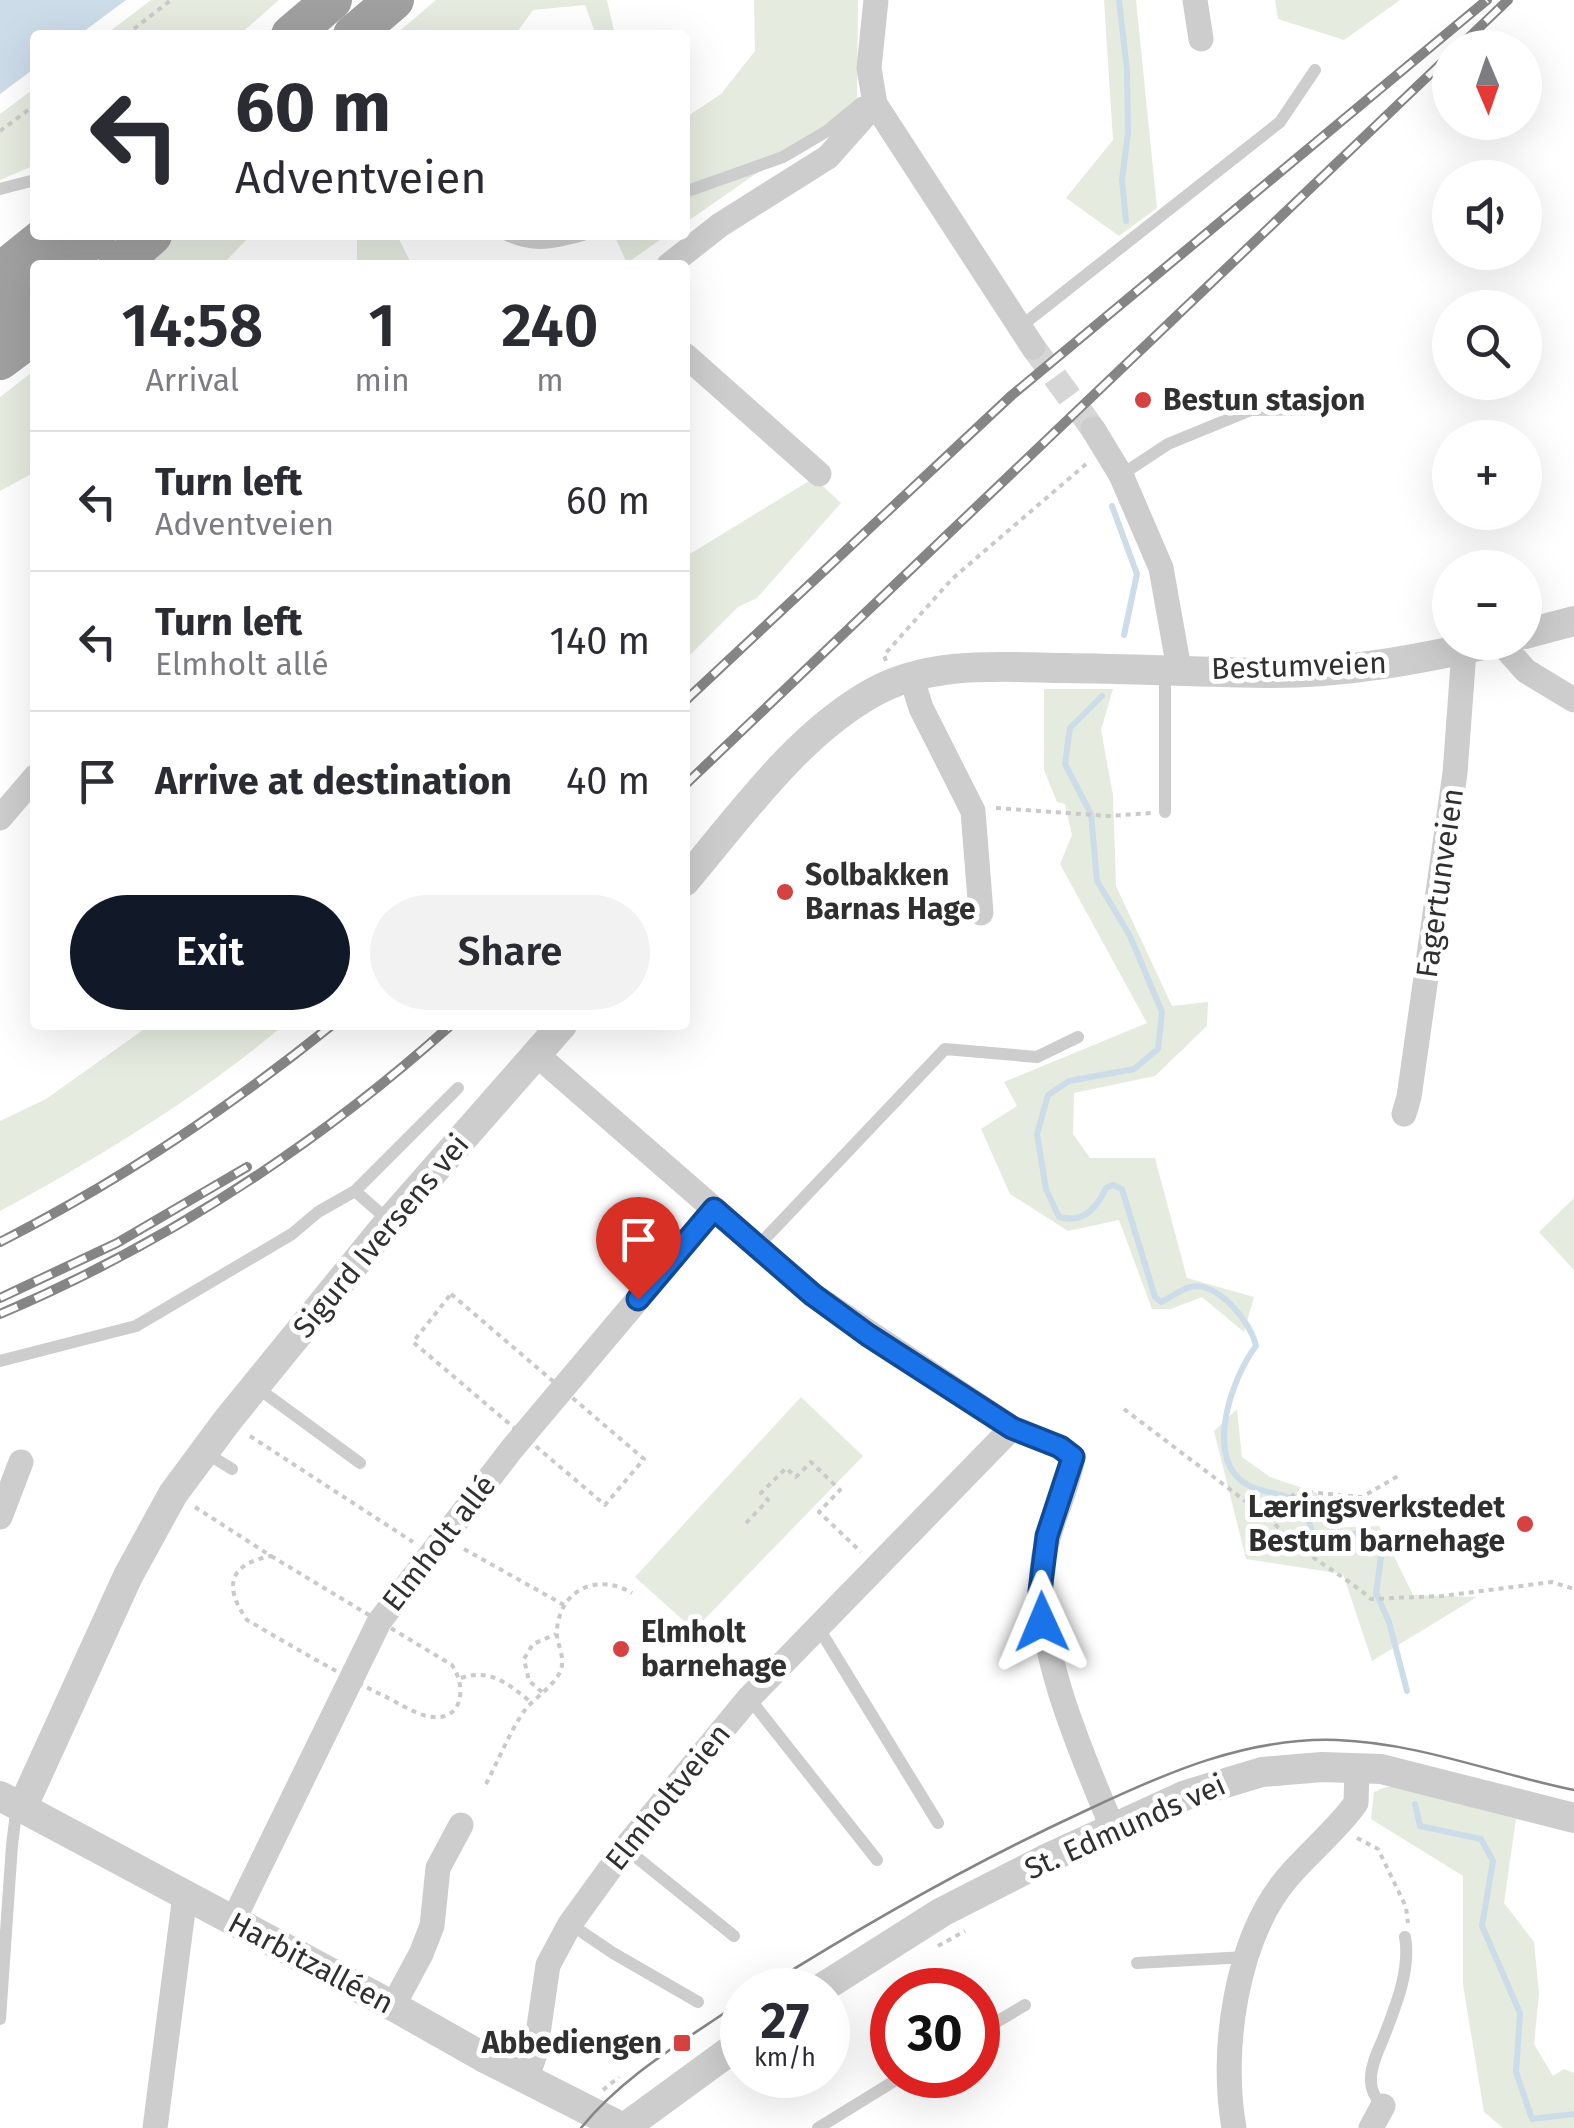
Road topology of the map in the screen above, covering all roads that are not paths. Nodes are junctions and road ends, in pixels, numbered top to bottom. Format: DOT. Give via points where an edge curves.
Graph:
graph roads {
  1 [pos="332,0"];
  2 [pos="394,0"];
  3 [pos="876,0"];
  4 [pos="1195,0"];
  5 [pos="298,30"];
  6 [pos="359,30"];
  7 [pos="1201,39"];
  8 [pos="1315,70"];
  9 [pos="875,104"];
  10 [pos="30,181"];
  11 [pos="0,189"];
  12 [pos="690,190"];
  13 [pos="41,240"];
  14 [pos="90,240"];
  15 [pos="146,240"];
  16 [pos="518,240"];
  17 [pos="566,240"];
  18 [pos="67,260"];
  19 [pos="124,260"];
  20 [pos="675,260"];
  21 [pos="0,273"];
  22 [pos="30,291"];
  23 [pos="0,315"];
  24 [pos="1027,337"];
  25 [pos="30,338"];
  26 [pos="690,359"];
  27 [pos="0,360"];
  28 [pos="1318,409"];
  29 [pos="1099,438"];
  30 [pos="819,474"];
  31 [pos="1122,475"];
  32 [pos="1574,621"];
  33 [pos="1542,629"];
  34 [pos="1432,657"];
  35 [pos="1463,660"];
  36 [pos="1515,660"];
  37 [pos="1172,669"];
  38 [pos="902,680"];
  39 [pos="1574,700"];
  40 [pos="30,782"];
  41 [pos="1165,812"];
  42 [pos="0,818"];
  43 [pos="690,875"];
  44 [pos="981,913"];
  45 [pos="558,1030"];
  46 [pos="1078,1037"];
  47 [pos="536,1055"];
  48 [pos="458,1088"];
  49 [pos="1404,1114"];
  50 [pos="355,1191"];
  51 [pos="714,1209"];
  52 [pos="390,1222"];
  53 [pos="756,1246"];
  54 [pos="0,1361"];
  55 [pos="256,1386"];
  56 [pos="1012,1428"];
  57 [pos="204,1452"];
  58 [pos="21,1462"];
  59 [pos="360,1463"];
  60 [pos="232,1470"];
  61 [pos="0,1518"];
  62 [pos="818,1627"];
  63 [pos="749,1698"];
  64 [pos="1357,1767"];
  65 [pos="11,1801"];
  66 [pos="1574,1818"];
  67 [pos="938,1824"];
  68 [pos="461,1825"];
  69 [pos="1112,1829"];
  70 [pos="624,1848"];
  71 [pos="877,1860"];
  72 [pos="185,1895"];
  73 [pos="233,1921"];
  74 [pos="570,1924"];
  75 [pos="734,1936"];
  76 [pos="1404,1937"];
  77 [pos="1246,1957"];
  78 [pos="1137,1964"];
  79 [pos="850,1971"];
  80 [pos="698,2002"];
  81 [pos="1025,2005"];
  82 [pos="393,2006"];
  83 [pos="0,2019"];
  84 [pos="1000,2019"];
  85 [pos="720,2058"];
  86 [pos="526,2080"];
  87 [pos="870,2096"];
  88 [pos="1377,2117"];
  89 [pos="154,2128"];
  90 [pos="624,2128"];
  91 [pos="818,2128"];
  92 [pos="1234,2128"];
  1 -- 5 [label="highway"];
  2 -- 6 [label="highway"];
  3 -- 9 [label="street" via="869,68"];
  4 -- 7 [label="street"];
  8 -- 24 [label="lane" via="1280,122"];
  9 -- 12 [label="lane" via="861,104 783,158"];
  9 -- 20 [label="street" via="828,157"];
  9 -- 24 [label="street"];
  10 -- 11 [label="lane"];
  13 -- 21 [label="highway"];
  14 -- 18 [label="highway"];
  15 -- 19 [label="highway"];
  16 -- 17 [label="lane"];
  22 -- 23 [label="highway"];
  25 -- 27 [label="highway"];
  26 -- 30 [label="street"];
  28 -- 31 [label="lane" via="1251,410 1168,444"];
  29 -- 31 [label="street, Bestumveien"];
  31 -- 37 [label="street, Bestumveien" via="1162,568"];
  32 -- 33 [label="street"];
  34 -- 37 [label="street, Bestumveien" via="1272,673"];
  35 -- 49 [label="street, Fagertunveien" via="1455,773"];
  36 -- 39 [label="street"];
  37 -- 38 [label="street" via="974,667"];
  37 -- 41 [label="lane"];
  38 -- 43 [label="street" via="862,700 810,741"];
  38 -- 44 [label="street" via="973,811"];
  40 -- 42 [label="street"];
  45 -- 47 [label="street, Sigurd Iversens vei"];
  46 -- 53 [label="lane" via="1038,1058 945,1049"];
  47 -- 51 [label="street"];
  47 -- 52 [label="street, Sigurd Iversens vei"];
  48 -- 50 [label="lane"];
  50 -- 52 [label="lane"];
  50 -- 54 [label="lane" via="136,1326"];
  51 -- 53 [label="street"];
  51 -- 73 [label="street, Elmholt allé" via="511,1450 379,1622"];
  52 -- 55 [label="street, Sigurd Iversens vei"];
  53 -- 56 [label="street" via="854,1325"];
  55 -- 57 [label="street, Sigurd Iversens vei"];
  55 -- 59 [label="lane"];
  56 -- 62 [label="street, Elmholtveien"];
  56 -- 69 [label="street" via="1073,1457 1047,1536 1042,1622"];
  57 -- 60 [label="lane"];
  57 -- 65 [label="street, Sigurd Iversens vei" via="141,1550"];
  58 -- 61 [label="street"];
  62 -- 63 [label="street, Elmholtveien"];
  62 -- 67 [label="lane"];
  63 -- 70 [label="street, Elmholtveien"];
  63 -- 71 [label="lane"];
  64 -- 66 [label="street, St. Edmunds vei"];
  64 -- 69 [label="street, St. Edmunds vei" via="1276,1770 1224,1781"];
  64 -- 77 [label="street" via="1356,1803 1266,1907"];
  65 -- 72 [label="street, Harbitzalléen"];
  65 -- 83 [label="lane" via="15,1821"];
  68 -- 82 [label="street" via="438,1868 432,1926"];
  69 -- 79 [label="street, St. Edmunds vei" via="942,1912"];
  70 -- 74 [label="street, Elmholtveien"];
  70 -- 75 [label="lane"];
  72 -- 73 [label="street, Harbitzalléen"];
  72 -- 89 [label="street"];
  73 -- 82 [label="street, Harbitzalléen"];
  74 -- 80 [label="lane"];
  74 -- 86 [label="street, Elmholtveien" via="548,1965"];
  76 -- 88 [label="lane" via="1408,1953 1370,2074"];
  77 -- 78 [label="lane"];
  77 -- 92 [label="street" via="1232,2031"];
  81 -- 84 [label="lane"];
  82 -- 86 [label="street, Harbitzalléen"];
  85 -- 90 [label="street"];
  86 -- 90 [label="street, Harbitzalléen"];
  87 -- 91 [label="lane"];
}
